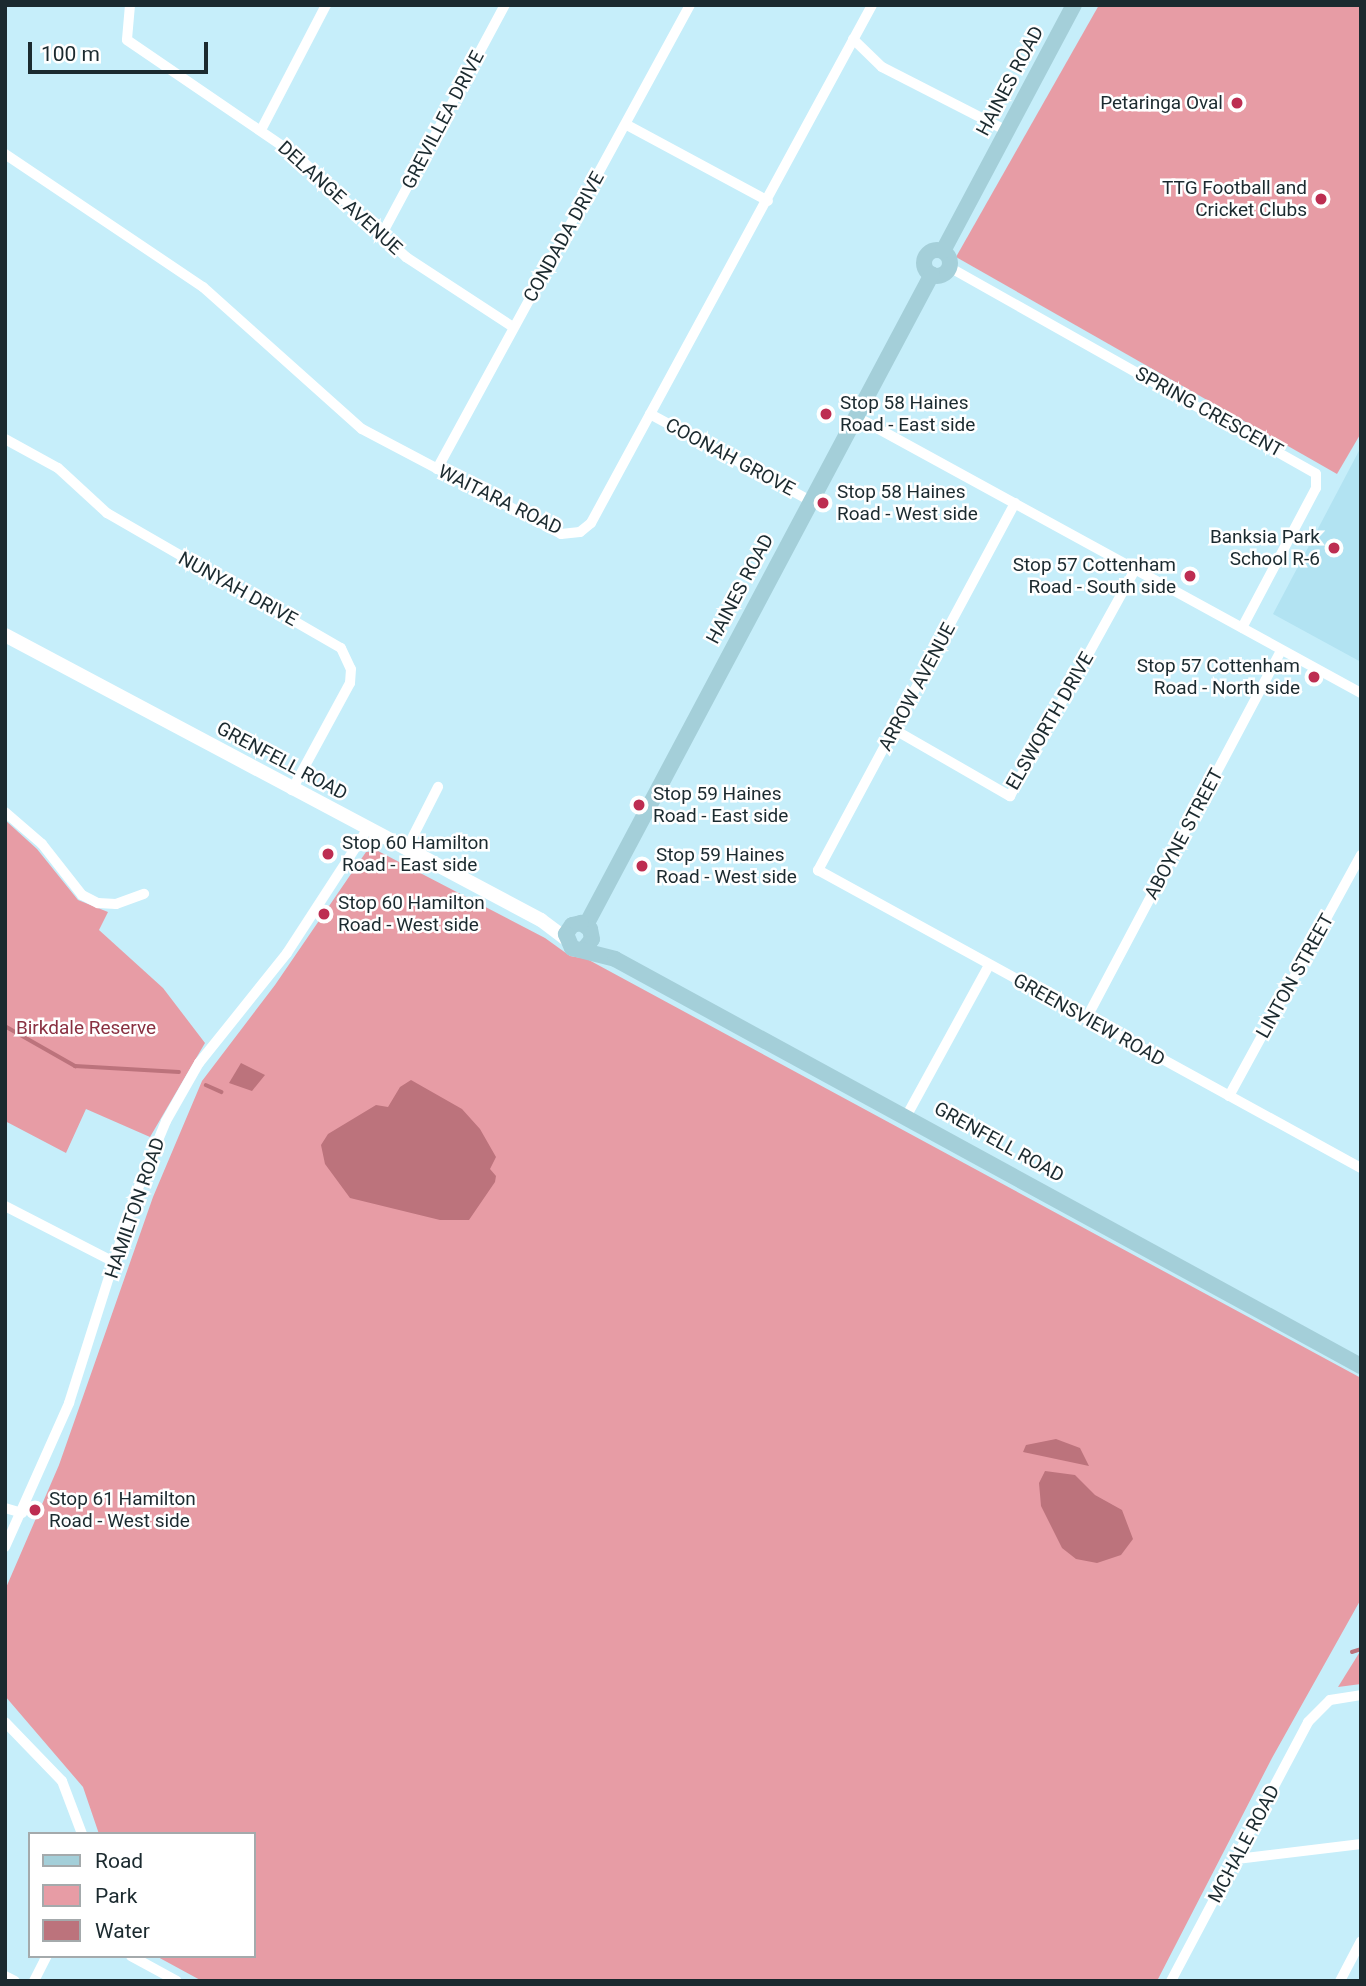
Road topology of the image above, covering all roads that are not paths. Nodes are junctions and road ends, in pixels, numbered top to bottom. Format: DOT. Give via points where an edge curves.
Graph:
graph roads {
  1 [pos="130,5"];
  2 [pos="326,5"];
  3 [pos="505,5"];
  4 [pos="690,5"];
  5 [pos="872,5"];
  6 [pos="1074,5"];
  7 [pos="853,39"];
  8 [pos="626,125"];
  9 [pos="261,130"];
  10 [pos="1007,131"];
  11 [pos="5,153"];
  12 [pos="768,201"];
  13 [pos="382,234"];
  14 [pos="943,251"];
  15 [pos="949,267"];
  16 [pos="932,274"];
  17 [pos="513,327"];
  18 [pos="650,414"];
  19 [pos="855,416"];
  20 [pos="5,439"];
  21 [pos="437,469"];
  22 [pos="811,501"];
  23 [pos="1015,503"];
  24 [pos="1135,570"];
  25 [pos="1242,628"];
  26 [pos="5,635"];
  27 [pos="1282,649"];
  28 [pos="1361,693"];
  29 [pos="895,730"];
  30 [pos="438,787"];
  31 [pos="292,790"];
  32 [pos="5,812"];
  33 [pos="367,830"];
  34 [pos="406,850"];
  35 [pos="1361,855"];
  36 [pos="818,870"];
  37 [pos="1357,874"];
  38 [pos="144,894"];
  39 [pos="580,935"];
  40 [pos="989,965"];
  41 [pos="1086,1019"];
  42 [pos="1229,1096"];
  43 [pos="907,1115"];
  44 [pos="1361,1168"];
  45 [pos="5,1206"];
  46 [pos="116,1263"];
  47 [pos="1361,1366"];
  48 [pos="5,1508"];
  49 [pos="22,1513"];
  50 [pos="5,1547"];
  51 [pos="1361,1695"];
  52 [pos="5,1722"];
  53 [pos="16,1734"];
  54 [pos="5,1742"];
  55 [pos="81,1832"];
  56 [pos="1361,1844"];
  57 [pos="1237,1859"];
  58 [pos="1361,1941"];
  59 [pos="46,1958"];
  60 [pos="135,1958"];
  61 [pos="1349,1965"];
  62 [pos="1361,1968"];
  63 [pos="5,1976"];
  64 [pos="15,1981"];
  65 [pos="34,1981"];
  66 [pos="177,1981"];
  67 [pos="1171,1981"];
  68 [pos="1340,1981"];
  1 -- 9 [label="street, DELANGE AVENUE" via="127,40"];
  2 -- 9 [label="street"];
  3 -- 13 [label="street, GREVILLEA DRIVE"];
  4 -- 8 [label="street, CONDADA DRIVE"];
  5 -- 7 [label="street, WAITARA ROAD"];
  6 -- 10 [label="main road, HAINES ROAD"];
  7 -- 10 [label="street" via="882,67"];
  7 -- 12 [label="street, WAITARA ROAD"];
  8 -- 12 [label="street"];
  8 -- 17 [label="street, CONDADA DRIVE"];
  9 -- 13 [label="street, DELANGE AVENUE" via="297,156"];
  10 -- 14 [label="main road, HAINES ROAD"];
  11 -- 21 [label="street, WAITARA ROAD" via="203,287 362,429"];
  12 -- 18 [label="street, WAITARA ROAD"];
  13 -- 17 [label="street, DELANGE AVENUE" via="406,257"];
  14 -- 15 [label="main road"];
  14 -- 16 [label="main road" via="933,250 926,257 925,267"];
  15 -- 16 [label="main road" via="942,274"];
  15 -- 25 [label="street, SPRING CRESCENT" via="1316,474 1316,488"];
  16 -- 19 [label="main road, HAINES ROAD"];
  17 -- 21 [label="street, CONDADA DRIVE"];
  18 -- 21 [label="street, WAITARA ROAD" via="591,523 580,532 561,534"];
  18 -- 22 [label="street, COONAH GROVE"];
  19 -- 22 [label="main road, HAINES ROAD"];
  19 -- 23 [label="street"];
  20 -- 31 [label="street, NUNYAH DRIVE" via="58,468 107,513 341,648 351,669 350,683"];
  22 -- 39 [label="main road, HAINES ROAD"];
  23 -- 24 [label="street"];
  23 -- 29 [label="street, ARROW AVENUE"];
  24 -- 25 [label="street"];
  24 -- 29 [label="street, ELSWORTH DRIVE" via="1010,796"];
  25 -- 27 [label="street"];
  26 -- 31 [label="street, GRENFELL ROAD"];
  27 -- 28 [label="street"];
  27 -- 41 [label="street, ABOYNE STREET"];
  29 -- 36 [label="street, ARROW AVENUE"];
  30 -- 34 [label="street"];
  31 -- 33 [label="street, GRENFELL ROAD"];
  32 -- 38 [label="street" via="42,844 82,895 98,903 116,904"];
  33 -- 34 [label="street, GRENFELL ROAD"];
  33 -- 46 [label="street, HAMILTON ROAD" via="287,953 227,1026 182,1091 148,1161"];
  34 -- 39 [label="street, GRENFELL ROAD" via="541,920"];
  35 -- 37 [label="street, LINTON STREET"];
  36 -- 40 [label="street, GREENSVIEW ROAD"];
  37 -- 42 [label="street, LINTON STREET"];
  39 -- 43 [label="main road, GRENFELL ROAD" via="615,959"];
  40 -- 41 [label="street, GREENSVIEW ROAD"];
  40 -- 43 [label="street"];
  41 -- 42 [label="street, GREENSVIEW ROAD"];
  42 -- 44 [label="street, GREENSVIEW ROAD"];
  43 -- 47 [label="main road, GRENFELL ROAD"];
  45 -- 46 [label="street"];
  46 -- 49 [label="street, HAMILTON ROAD" via="69,1403"];
  48 -- 49 [label="street"];
  49 -- 50 [label="street, HAMILTON ROAD"];
  51 -- 57 [label="street, MCHALE ROAD" via="1331,1700 1318,1708"];
  52 -- 53 [label="street"];
  53 -- 54 [label="street"];
  53 -- 55 [label="street" via="62,1781"];
  56 -- 57 [label="street"];
  57 -- 67 [label="street, MCHALE ROAD"];
  58 -- 61 [label="street"];
  59 -- 65 [label="street"];
  60 -- 66 [label="street"];
  61 -- 62 [label="street"];
  61 -- 68 [label="street"];
  63 -- 64 [label="street"];
}
